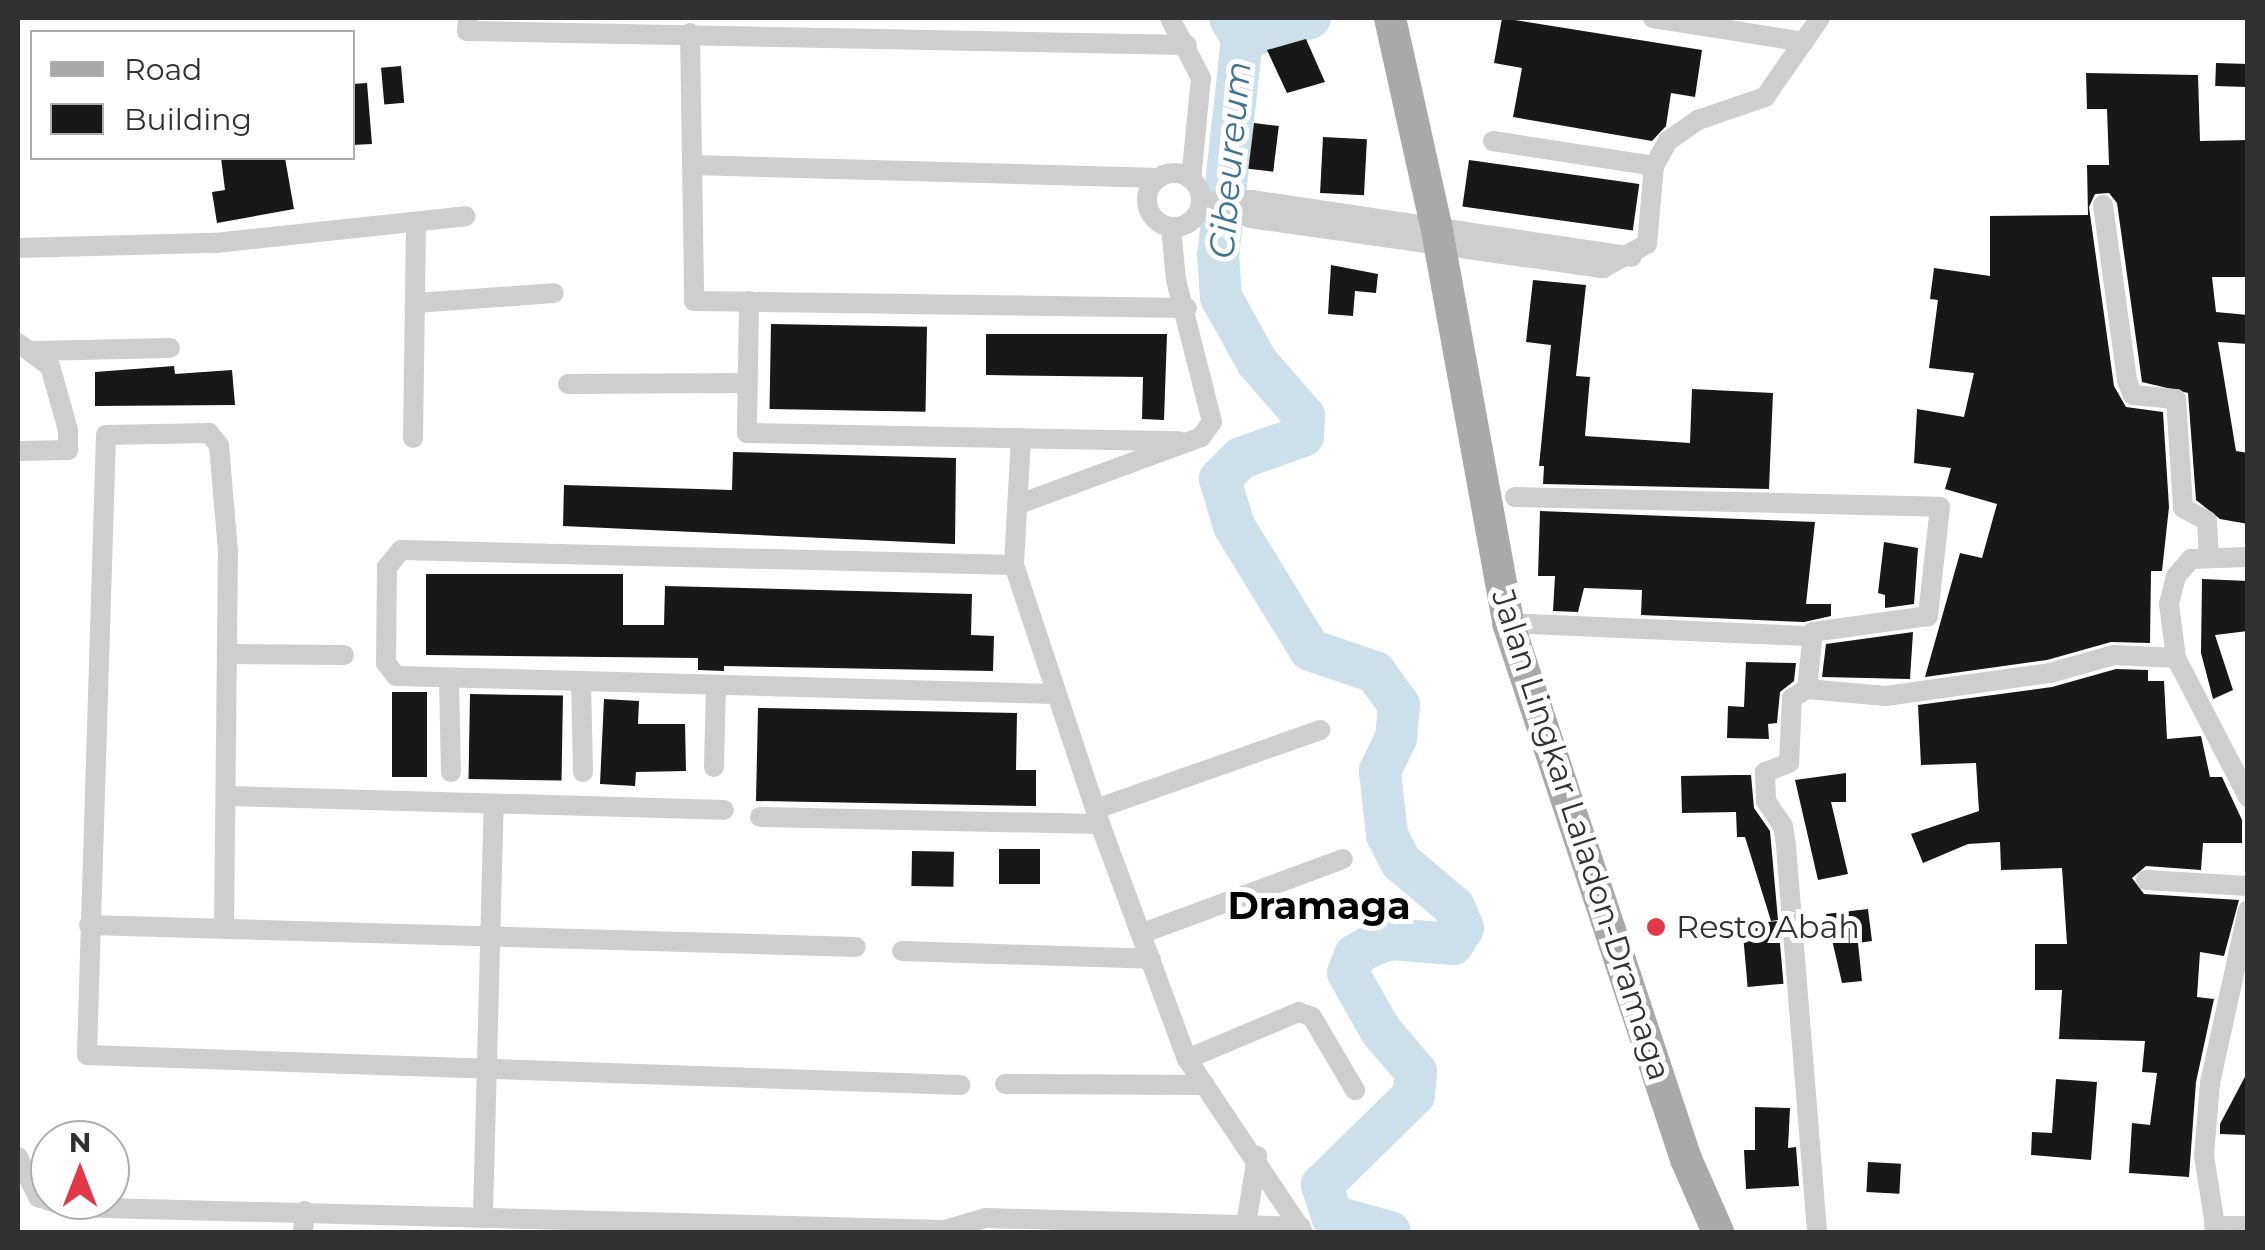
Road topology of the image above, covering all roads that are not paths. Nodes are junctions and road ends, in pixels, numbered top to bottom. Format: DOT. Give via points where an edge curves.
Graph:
graph roads {
  1 [pos="468,18"];
  2 [pos="1170,18"];
  3 [pos="1653,18"];
  4 [pos="1820,18"];
  5 [pos="1391,19"];
  6 [pos="690,32"];
  7 [pos="1804,42"];
  8 [pos="1186,44"];
  9 [pos="1493,140"];
  10 [pos="692,165"];
  11 [pos="1654,166"];
  12 [pos="1189,172"];
  13 [pos="1156,181"];
  14 [pos="1217,204"];
  15 [pos="2103,206"];
  16 [pos="466,216"];
  17 [pos="416,222"];
  18 [pos="1171,227"];
  19 [pos="1437,235"];
  20 [pos="18,248"];
  21 [pos="554,293"];
  22 [pos="749,302"];
  23 [pos="416,303"];
  24 [pos="1187,308"];
  25 [pos="26,347"];
  26 [pos="170,348"];
  27 [pos="748,383"];
  28 [pos="568,384"];
  29 [pos="413,438"];
  30 [pos="1021,438"];
  31 [pos="1179,441"];
  32 [pos="18,451"];
  33 [pos="1515,497"];
  34 [pos="1019,504"];
  35 [pos="2209,557"];
  36 [pos="2248,557"];
  37 [pos="1014,564"];
  38 [pos="1508,623"];
  39 [pos="1810,636"];
  40 [pos="228,654"];
  41 [pos="344,656"];
  42 [pos="2176,658"];
  43 [pos="450,678"];
  44 [pos="581,683"];
  45 [pos="716,687"];
  46 [pos="1807,689"];
  47 [pos="1056,694"];
  48 [pos="1320,730"];
  49 [pos="714,767"];
  50 [pos="451,772"];
  51 [pos="583,772"];
  52 [pos="227,796"];
  53 [pos="2248,797"];
  54 [pos="494,804"];
  55 [pos="724,810"];
  56 [pos="1098,816"];
  57 [pos="760,818"];
  58 [pos="1343,859"];
  59 [pos="2146,880"];
  60 [pos="2248,886"];
  61 [pos="2248,910"];
  62 [pos="90,924"];
  63 [pos="224,928"];
  64 [pos="1143,933"];
  65 [pos="490,936"];
  66 [pos="856,946"];
  67 [pos="902,951"];
  68 [pos="1151,959"];
  69 [pos="1186,1059"];
  70 [pos="486,1071"];
  71 [pos="1004,1084"];
  72 [pos="960,1086"];
  73 [pos="1205,1086"];
  74 [pos="1356,1090"];
  75 [pos="18,1156"];
  76 [pos="1257,1156"];
  77 [pos="483,1214"];
  78 [pos="304,1222"];
  79 [pos="1246,1225"];
  80 [pos="2248,1226"];
  81 [pos="818,1229"];
  82 [pos="2215,1229"];
  83 [pos="1302,1230"];
  84 [pos="1718,1232"];
  85 [pos="1817,1232"];
  1 -- 6 [label="street" via="468,32"];
  2 -- 8 [label="street"];
  3 -- 7 [label="street"];
  4 -- 7 [label="street"];
  5 -- 19 [label="main road, Jalan Lingkar Laladon-Dramaga"];
  6 -- 8 [label="street"];
  6 -- 10 [label="street"];
  7 -- 11 [label="street" via="1765,97 1682,128"];
  8 -- 12 [label="street" via="1201,78"];
  9 -- 11 [label="street"];
  10 -- 13 [label="street"];
  10 -- 22 [label="street" via="694,301"];
  11 -- 19 [label="street" via="1650,236 1632,257 1603,268"];
  12 -- 13 [label="street"];
  12 -- 14 [label="street"];
  13 -- 18 [label="street" via="1152,216"];
  14 -- 18 [label="street"];
  14 -- 19 [label="street" via="1252,200"];
  15 -- 35 [label="street" via="2127,382 2133,395 2176,399 2182,508 2207,521"];
  16 -- 17 [label="street"];
  17 -- 20 [label="street" via="214,243"];
  17 -- 23 [label="street"];
  18 -- 24 [label="street" via="1176,280"];
  19 -- 38 [label="main road, Jalan Lingkar Laladon-Dramaga"];
  21 -- 23 [label="street"];
  22 -- 24 [label="street"];
  22 -- 27 [label="street"];
  23 -- 29 [label="street"];
  24 -- 31 [label="street" via="1212,422 1201,437"];
  25 -- 26 [label="street"];
  25 -- 32 [label="street" via="50,366 68,450"];
  27 -- 28 [label="street"];
  27 -- 30 [label="street" via="747,433"];
  30 -- 31 [label="street"];
  30 -- 34 [label="street"];
  31 -- 34 [label="street"];
  33 -- 39 [label="street" via="1938,504 1928,616"];
  34 -- 37 [label="street"];
  35 -- 36 [label="street"];
  35 -- 42 [label="street" via="2190,560 2171,588"];
  37 -- 43 [label="street" via="401,550 387,566 386,663 396,676"];
  37 -- 47 [label="street"];
  38 -- 39 [label="street"];
  38 -- 84 [label="main road, Jalan Lingkar Laladon-Dramaga" via="1686,1159"];
  39 -- 46 [label="street"];
  40 -- 41 [label="street"];
  40 -- 52 [label="street"];
  40 -- 62 [label="street" via="226,502 216,438 106,435"];
  42 -- 46 [label="street" via="2114,656 2050,673 1886,696"];
  42 -- 53 [label="street"];
  43 -- 44 [label="street"];
  43 -- 50 [label="street"];
  44 -- 45 [label="street"];
  44 -- 51 [label="street"];
  45 -- 47 [label="street"];
  45 -- 49 [label="street"];
  46 -- 85 [label="street" via="1792,698 1789,763 1766,769 1765,784 1766,801 1783,826"];
  47 -- 56 [label="street"];
  48 -- 56 [label="street"];
  52 -- 54 [label="street"];
  52 -- 63 [label="street"];
  54 -- 55 [label="street"];
  54 -- 65 [label="street"];
  56 -- 57 [label="street"];
  56 -- 64 [label="street"];
  58 -- 64 [label="street"];
  59 -- 60 [label="street"];
  61 -- 82 [label="street" via="2210,1084 2204,1155"];
  62 -- 63 [label="street"];
  62 -- 70 [label="street" via="87,1055"];
  63 -- 65 [label="street"];
  64 -- 68 [label="street"];
  65 -- 66 [label="street"];
  65 -- 70 [label="street"];
  67 -- 68 [label="street"];
  68 -- 69 [label="street"];
  69 -- 73 [label="street"];
  69 -- 74 [label="street" via="1299,1012 1312,1017"];
  70 -- 72 [label="street"];
  70 -- 77 [label="street"];
  71 -- 73 [label="street"];
  73 -- 76 [label="street"];
  75 -- 78 [label="street" via="38,1197 68,1206"];
  76 -- 79 [label="street"];
  76 -- 83 [label="street"];
  77 -- 78 [label="street"];
  77 -- 81 [label="street"];
  79 -- 81 [label="street" via="986,1218 944,1230"];
  79 -- 83 [label="street"];
  80 -- 82 [label="street"];
}
